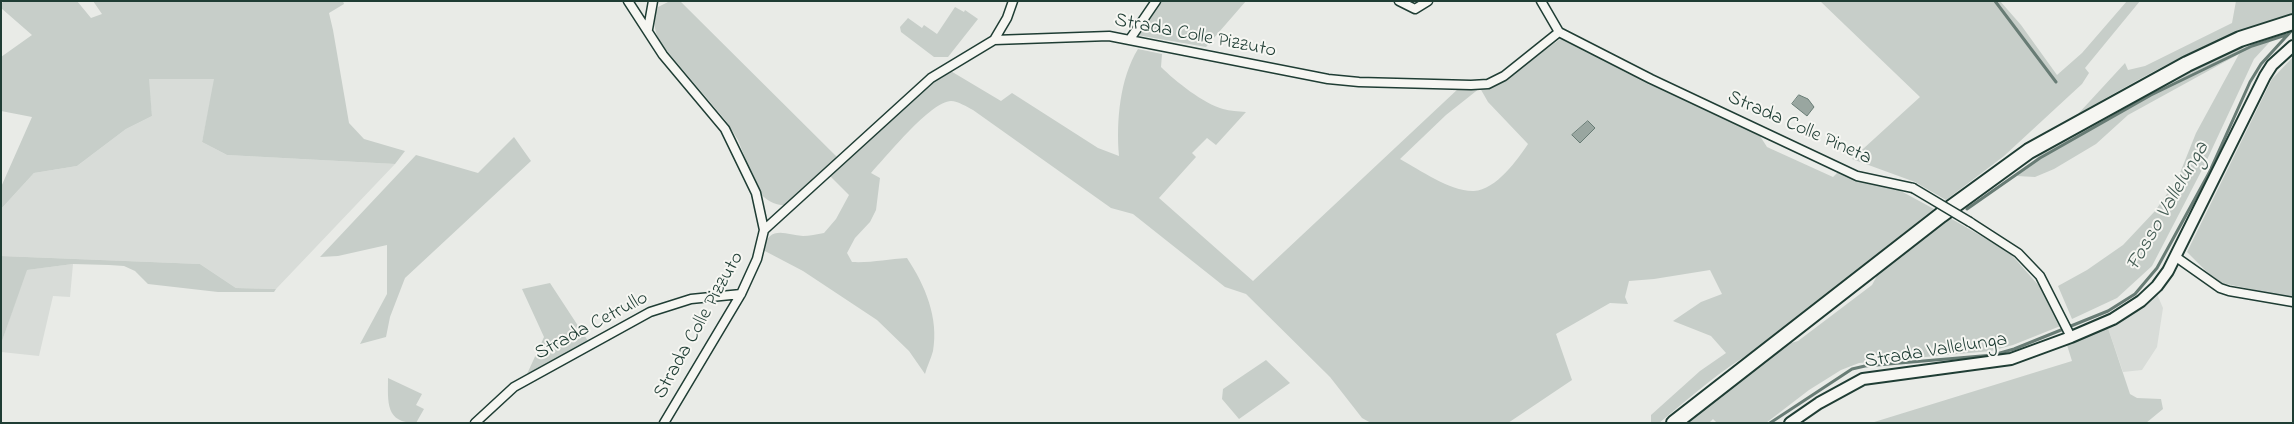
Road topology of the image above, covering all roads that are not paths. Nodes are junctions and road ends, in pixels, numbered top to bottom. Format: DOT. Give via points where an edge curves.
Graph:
graph roads {
  1 [pos="628,1"];
  2 [pos="653,1"];
  3 [pos="1013,1"];
  4 [pos="1156,1"];
  5 [pos="1399,1"];
  6 [pos="1428,1"];
  7 [pos="1541,1"];
  8 [pos="2293,22"];
  9 [pos="648,29"];
  10 [pos="1559,32"];
  11 [pos="1130,39"];
  12 [pos="994,40"];
  13 [pos="2293,46"];
  14 [pos="764,230"];
  15 [pos="2176,256"];
  16 [pos="741,294"];
  17 [pos="2293,302"];
  18 [pos="2070,334"];
  19 [pos="475,423"];
  20 [pos="664,423"];
  21 [pos="1674,423"];
  22 [pos="1790,423"];
  1 -- 9 [label="street"];
  2 -- 9 [label="street"];
  3 -- 12 [label="street"];
  4 -- 11 [label="street"];
  5 -- 6 [label="street" via="1415,9"];
  7 -- 10 [label="street"];
  8 -- 21 [label="highway" via="2220,48 2150,83 2022,156 1942,214"];
  9 -- 14 [label="street" via="663,55 724,129 756,193"];
  10 -- 11 [label="street, Strada Colle Pizzuto" via="1504,76 1488,84 1471,85 1328,78"];
  10 -- 18 [label="street, Strada Colle Pineta, bridge" via="1857,176 1912,188 1970,222 2018,253 2040,276"];
  11 -- 12 [label="street, Strada Colle Pizzuto" via="1084,36"];
  12 -- 14 [label="street, Strada Colle Pizzuto" via="930,78"];
  13 -- 15 [label="street, Strada Vallelunga" via="2265,76"];
  14 -- 16 [label="street, Strada Colle Pizzuto" via="757,259"];
  15 -- 17 [label="street" via="2220,288"];
  15 -- 18 [label="street, Strada Vallelunga" via="2157,286 2141,301 2113,319"];
  16 -- 19 [label="street, Strada Cetrullo" via="691,299 650,312 514,387"];
  16 -- 20 [label="street, Strada Colle Pizzuto"];
  18 -- 22 [label="street, Strada Vallelunga" via="2012,359 1862,380"];
}
